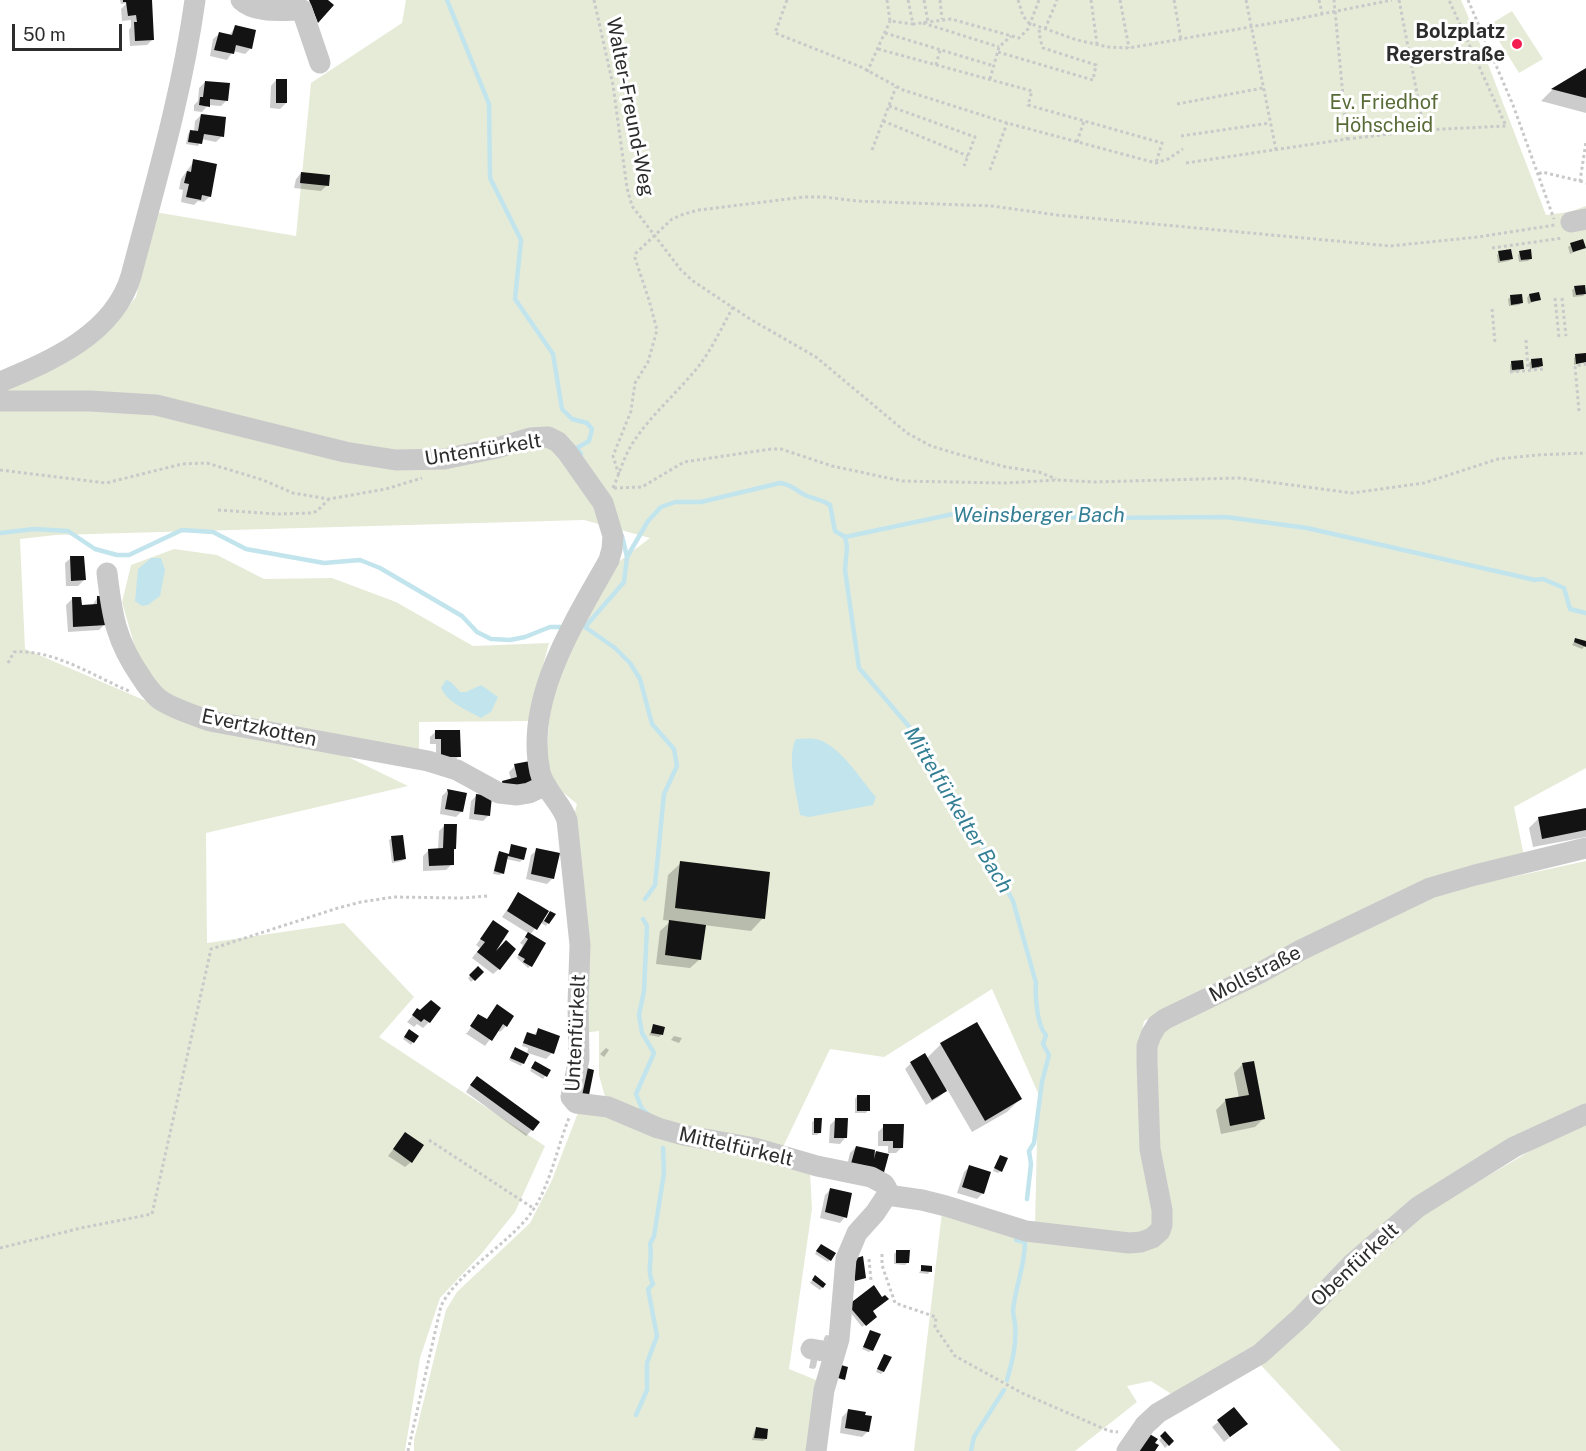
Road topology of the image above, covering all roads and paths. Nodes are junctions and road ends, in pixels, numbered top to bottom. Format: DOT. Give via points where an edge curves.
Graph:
graph roads {
  1 [pos="195,0"];
  2 [pos="241,0"];
  3 [pos="594,0"];
  4 [pos="787,0"];
  5 [pos="887,0"];
  6 [pos="908,0"];
  7 [pos="924,0"];
  8 [pos="940,0"];
  9 [pos="1018,0"];
  10 [pos="1039,0"];
  11 [pos="1057,0"];
  12 [pos="1091,0"];
  13 [pos="1120,0"];
  14 [pos="1173,0"];
  15 [pos="1246,0"];
  16 [pos="1319,0"];
  17 [pos="1334,0"];
  18 [pos="1392,0"];
  19 [pos="1399,0"];
  20 [pos="1449,0"];
  21 [pos="1468,0"];
  22 [pos="1336,10"];
  23 [pos="1322,14"];
  24 [pos="942,20"];
  25 [pos="890,21"];
  26 [pos="928,22"];
  27 [pos="921,23"];
  28 [pos="1029,23"];
  29 [pos="913,24"];
  30 [pos="1039,27"];
  31 [pos="1250,27"];
  32 [pos="1045,29"];
  33 [pos="885,33"];
  34 [pos="1011,36"];
  35 [pos="1181,40"];
  36 [pos="1097,44"];
  37 [pos="1129,48"];
  38 [pos="998,49"];
  39 [pos="878,50"];
  40 [pos="940,50"];
  41 [pos="320,63"];
  42 [pos="936,65"];
  43 [pos="994,66"];
  44 [pos="867,72"];
  45 [pos="990,80"];
  46 [pos="897,87"];
  47 [pos="1263,88"];
  48 [pos="1177,104"];
  49 [pos="889,106"];
  50 [pos="883,121"];
  51 [pos="1084,121"];
  52 [pos="1007,123"];
  53 [pos="1270,123"];
  54 [pos="1424,130"];
  55 [pos="1181,136"];
  56 [pos="1347,138"];
  57 [pos="1077,142"];
  58 [pos="1586,142"];
  59 [pos="1183,149"];
  60 [pos="872,150"];
  61 [pos="1276,150"];
  62 [pos="968,156"];
  63 [pos="1156,163"];
  64 [pos="1186,163"];
  65 [pos="964,166"];
  66 [pos="990,170"];
  67 [pos="1538,174"];
  68 [pos="1580,182"];
  69 [pos="1586,183"];
  70 [pos="1571,226"];
  71 [pos="657,236"];
  72 [pos="1492,248"];
  73 [pos="1555,298"];
  74 [pos="1562,298"];
  75 [pos="733,307"];
  76 [pos="1492,309"];
  77 [pos="1566,336"];
  78 [pos="1559,337"];
  79 [pos="1526,340"];
  80 [pos="1495,343"];
  81 [pos="1586,364"];
  82 [pos="1545,369"];
  83 [pos="1528,370"];
  84 [pos="1510,372"];
  85 [pos="0,382"];
  86 [pos="0,401"];
  87 [pos="1579,411"];
  88 [pos="1586,453"];
  89 [pos="444,459"];
  90 [pos="0,470"];
  91 [pos="619,476"];
  92 [pos="1058,480"];
  93 [pos="591,484"];
  94 [pos="614,488"];
  95 [pos="329,499"];
  96 [pos="218,510"];
  97 [pos="107,573"];
  98 [pos="8,663"];
  99 [pos="132,692"];
  100 [pos="546,785"];
  101 [pos="1586,848"];
  102 [pos="488,896"];
  103 [pos="576,1103"];
  104 [pos="1586,1114"];
  105 [pos="429,1140"];
  106 [pos="887,1196"];
  107 [pos="534,1209"];
  108 [pos="0,1248"];
  109 [pos="882,1254"];
  110 [pos="869,1259"];
  111 [pos="872,1280"];
  112 [pos="811,1349"];
  113 [pos="835,1353"];
  114 [pos="1132,1443"];
  115 [pos="408,1451"];
  116 [pos="816,1451"];
  1 -- 85 [label="street" via="179,91 124,294 103,321 78,343"];
  2 -- 41 [label="street" via="258,8 302,10"];
  3 -- 71 [label="path, Walter-Freund-Weg" via="613,85 630,196 636,212"];
  4 -- 44 [label="path" via="775,33"];
  5 -- 25 [label="path"];
  6 -- 29 [label="path"];
  7 -- 26 [label="path"];
  8 -- 24 [label="path"];
  9 -- 28 [label="path"];
  10 -- 28 [label="path"];
  11 -- 32 [label="path"];
  12 -- 36 [label="path"];
  13 -- 37 [label="path"];
  14 -- 35 [label="path"];
  15 -- 31 [label="path"];
  16 -- 23 [label="path"];
  17 -- 22 [label="path"];
  18 -- 22 [label="path"];
  19 -- 54 [label="path"];
  20 -- 54 [label="path" via="1506,126"];
  21 -- 67 [label="path"];
  22 -- 23 [label="path"];
  22 -- 56 [label="path"];
  23 -- 31 [label="path"];
  24 -- 26 [label="path"];
  24 -- 34 [label="path" via="951,19"];
  25 -- 29 [label="path"];
  25 -- 33 [label="path"];
  26 -- 27 [label="path"];
  27 -- 29 [label="path"];
  27 -- 38 [label="path"];
  28 -- 30 [label="path"];
  28 -- 34 [label="path" via="1018,38"];
  30 -- 32 [label="path"];
  30 -- 38 [label="path" via="1043,48 1096,65 1094,80"];
  31 -- 35 [label="path"];
  31 -- 47 [label="path"];
  32 -- 36 [label="path"];
  33 -- 39 [label="path"];
  33 -- 40 [label="path"];
  34 -- 38 [label="path"];
  35 -- 37 [label="path"];
  36 -- 37 [label="path"];
  38 -- 43 [label="path"];
  39 -- 42 [label="path"];
  39 -- 44 [label="path"];
  40 -- 42 [label="path"];
  40 -- 43 [label="path"];
  42 -- 45 [label="path"];
  43 -- 45 [label="path"];
  44 -- 46 [label="path"];
  45 -- 51 [label="path" via="1032,91 1029,105"];
  46 -- 49 [label="path"];
  46 -- 52 [label="path"];
  47 -- 48 [label="path"];
  47 -- 53 [label="path"];
  49 -- 50 [label="path"];
  49 -- 62 [label="path" via="975,137"];
  50 -- 60 [label="path"];
  50 -- 62 [label="path"];
  51 -- 57 [label="path"];
  51 -- 63 [label="path" via="1162,143"];
  52 -- 57 [label="path"];
  52 -- 66 [label="path"];
  53 -- 55 [label="path"];
  53 -- 61 [label="path"];
  54 -- 56 [label="path"];
  56 -- 61 [label="path"];
  57 -- 63 [label="path"];
  58 -- 68 [label="path"];
  59 -- 63 [label="path"];
  61 -- 64 [label="path"];
  62 -- 65 [label="path"];
  67 -- 68 [label="path"];
  67 -- 70 [label="path"];
  68 -- 69 [label="path"];
  70 -- 71 [label="path" via="1390,246 993,206 814,197 699,210 672,219"];
  70 -- 72 [label="path"];
  71 -- 75 [label="path, Walter-Freund-Weg" via="681,270"];
  71 -- 91 [label="path" via="639,248 635,258 657,330 614,456"];
  73 -- 78 [label="path"];
  74 -- 77 [label="path"];
  75 -- 91 [label="path" via="699,366 634,441"];
  75 -- 92 [label="path, Walter-Freund-Weg" via="816,357 896,426 919,440"];
  76 -- 80 [label="path"];
  79 -- 83 [label="path"];
  81 -- 87 [label="path" via="1575,366"];
  82 -- 83 [label="path"];
  83 -- 84 [label="path"];
  86 -- 89 [label="street, Untenfürkelt" via="156,405 361,455 413,461"];
  88 -- 92 [label="path" via="1498,459 1424,483 1358,493 1239,478"];
  89 -- 93 [label="street, Untenfürkelt" via="544,436 562,446"];
  89 -- 95 [label="path" via="422,478 403,485"];
  90 -- 95 [label="path" via="106,483 182,464 207,463 293,493"];
  91 -- 94 [label="path"];
  92 -- 94 [label="path" via="902,481 771,449 684,462 642,487"];
  93 -- 94 [label="path"];
  93 -- 100 [label="street, Untenfürkelt" via="609,517 613,544 609,560 564,640 547,688 538,735 541,774"];
  95 -- 96 [label="path" via="312,513"];
  97 -- 100 [label="street, Evertzkotten" via="119,639 139,675 159,699 210,721 428,761 457,770 499,793 529,793"];
  98 -- 99 [label="path" via="14,652 36,653"];
  100 -- 103 [label="street, Untenfürkelt" via="567,820 576,896 580,1044 571,1091"];
  101 -- 106 [label="street, Mollstraße" via="1430,888 1157,1025 1149,1040 1147,1063 1150,1149 1162,1225 1152,1238 1129,1242 1026,1231 946,1206"];
  102 -- 108 [label="path" via="394,897 361,902 211,949 152,1214"];
  103 -- 106 [label="street, Mittelfürkelt" via="608,1107 683,1135 871,1177 884,1184"];
  103 -- 107 [label="path, Untenfürkelt"];
  104 -- 114 [label="street, Obenfürkelt" via="1514,1148 1418,1207 1352,1264 1260,1354 1158,1413"];
  105 -- 107 [label="path"];
  106 -- 113 [label="street" via="850,1247"];
  107 -- 115 [label="path, Untenfürkelt" via="451,1291 441,1306"];
  109 -- 114 [label="path" via="895,1303 936,1317 935,1327 955,1356 1002,1383"];
  110 -- 111 [label="path"];
  112 -- 113 [label="street"];
  113 -- 116 [label="street" via="824,1390"];
}
